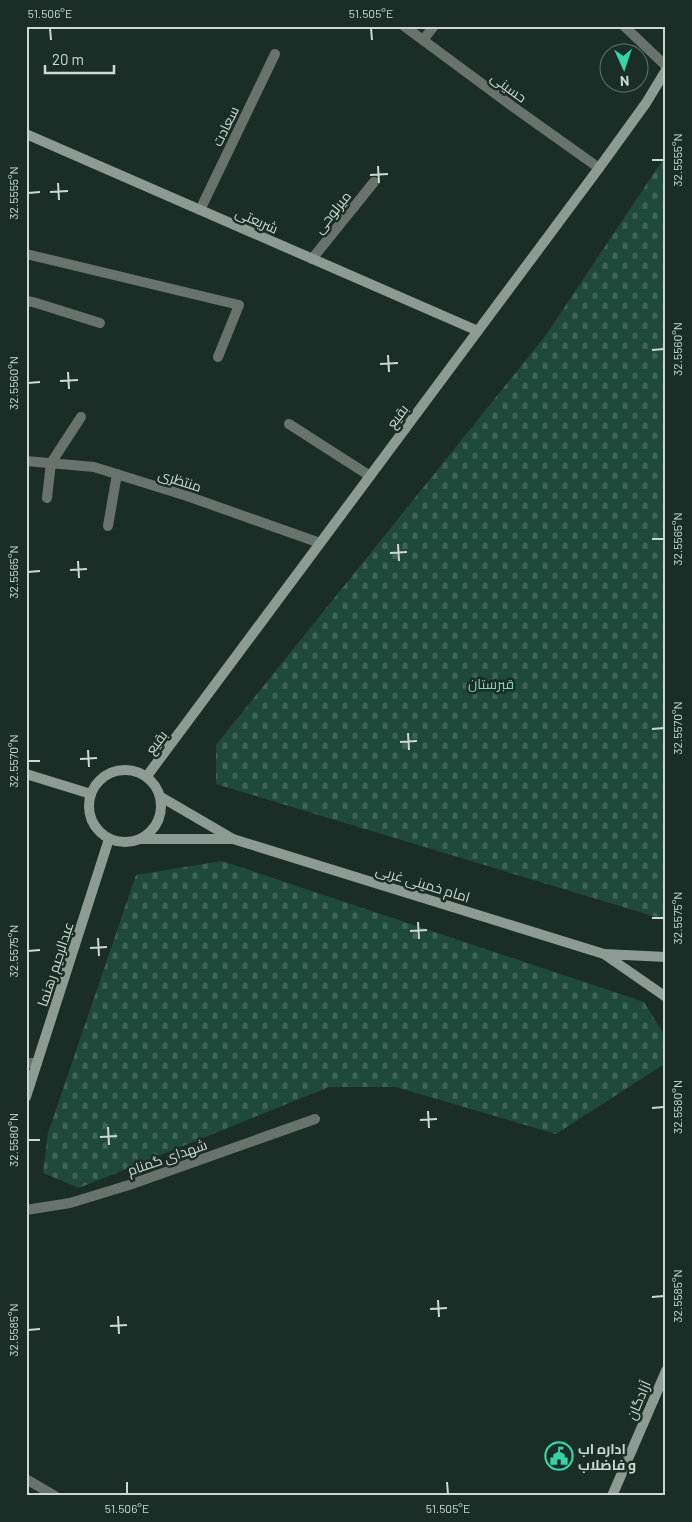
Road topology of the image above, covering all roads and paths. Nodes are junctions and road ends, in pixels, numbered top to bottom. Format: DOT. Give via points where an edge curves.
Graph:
graph roads {
  1 [pos="404,26"];
  2 [pos="434,26"];
  3 [pos="624,26"];
  4 [pos="422,40"];
  5 [pos="275,54"];
  6 [pos="666,66"];
  7 [pos="666,70"];
  8 [pos="26,134"];
  9 [pos="599,168"];
  10 [pos="374,182"];
  11 [pos="200,210"];
  12 [pos="26,254"];
  13 [pos="312,258"];
  14 [pos="26,301"];
  15 [pos="100,324"];
  16 [pos="478,331"];
  17 [pos="218,357"];
  18 [pos="81,417"];
  19 [pos="289,424"];
  20 [pos="26,461"];
  21 [pos="51,463"];
  22 [pos="117,474"];
  23 [pos="370,476"];
  24 [pos="47,498"];
  25 [pos="108,526"];
  26 [pos="320,543"];
  27 [pos="26,774"];
  28 [pos="147,776"];
  29 [pos="91,794"];
  30 [pos="161,797"];
  31 [pos="110,839"];
  32 [pos="142,839"];
  33 [pos="233,839"];
  34 [pos="604,954"];
  35 [pos="666,957"];
  36 [pos="666,997"];
  37 [pos="26,1063"];
  38 [pos="38,1063"];
  39 [pos="26,1097"];
  40 [pos="315,1119"];
  41 [pos="26,1210"];
  42 [pos="666,1371"];
  43 [pos="26,1479"];
  44 [pos="55,1496"];
  45 [pos="612,1496"];
  1 -- 4 [label="street, حسینی"];
  2 -- 4 [label="street"];
  3 -- 6 [label="street"];
  4 -- 9 [label="street, حسینی"];
  5 -- 11 [label="street, سعادت"];
  7 -- 9 [label="street, بقیع"];
  8 -- 11 [label="street, شریعتی"];
  9 -- 16 [label="street, بقیع"];
  10 -- 13 [label="street, میرلوحی"];
  11 -- 13 [label="street, شریعتی"];
  12 -- 17 [label="street" via="239,305"];
  13 -- 16 [label="street, شریعتی"];
  14 -- 15 [label="street"];
  16 -- 23 [label="street, بقیع"];
  18 -- 21 [label="street"];
  19 -- 23 [label="street"];
  20 -- 21 [label="street, منتظری"];
  21 -- 22 [label="street, منتظری" via="94,467"];
  21 -- 24 [label="street"];
  22 -- 25 [label="street"];
  22 -- 26 [label="street, منتظری"];
  23 -- 26 [label="street, بقیع"];
  26 -- 28 [label="street, بقیع"];
  27 -- 29 [label="street"];
  28 -- 29 [label="street" via="125,769 114,771 103,777"];
  28 -- 30 [label="street"];
  29 -- 31 [label="street" via="91,820 97,830"];
  30 -- 32 [label="street" via="159,821"];
  30 -- 33 [label="street, امام خمینی غربی"];
  31 -- 32 [label="street" via="117,842"];
  31 -- 38 [label="street, عبدالرحیم رهنما"];
  32 -- 33 [label="street, امام خمینی غربی"];
  33 -- 34 [label="street, امام خمینی غربی"];
  34 -- 35 [label="street, امام خمینی غربی"];
  34 -- 36 [label="street, امام خمینی غربی"];
  37 -- 38 [label="street"];
  38 -- 39 [label="street, عبدالرحیم رهنما"];
  40 -- 41 [label="street, شهدای گمنام" via="129,1185 70,1203"];
  42 -- 45 [label="street, آزادگان"];
  43 -- 44 [label="street"];
}
